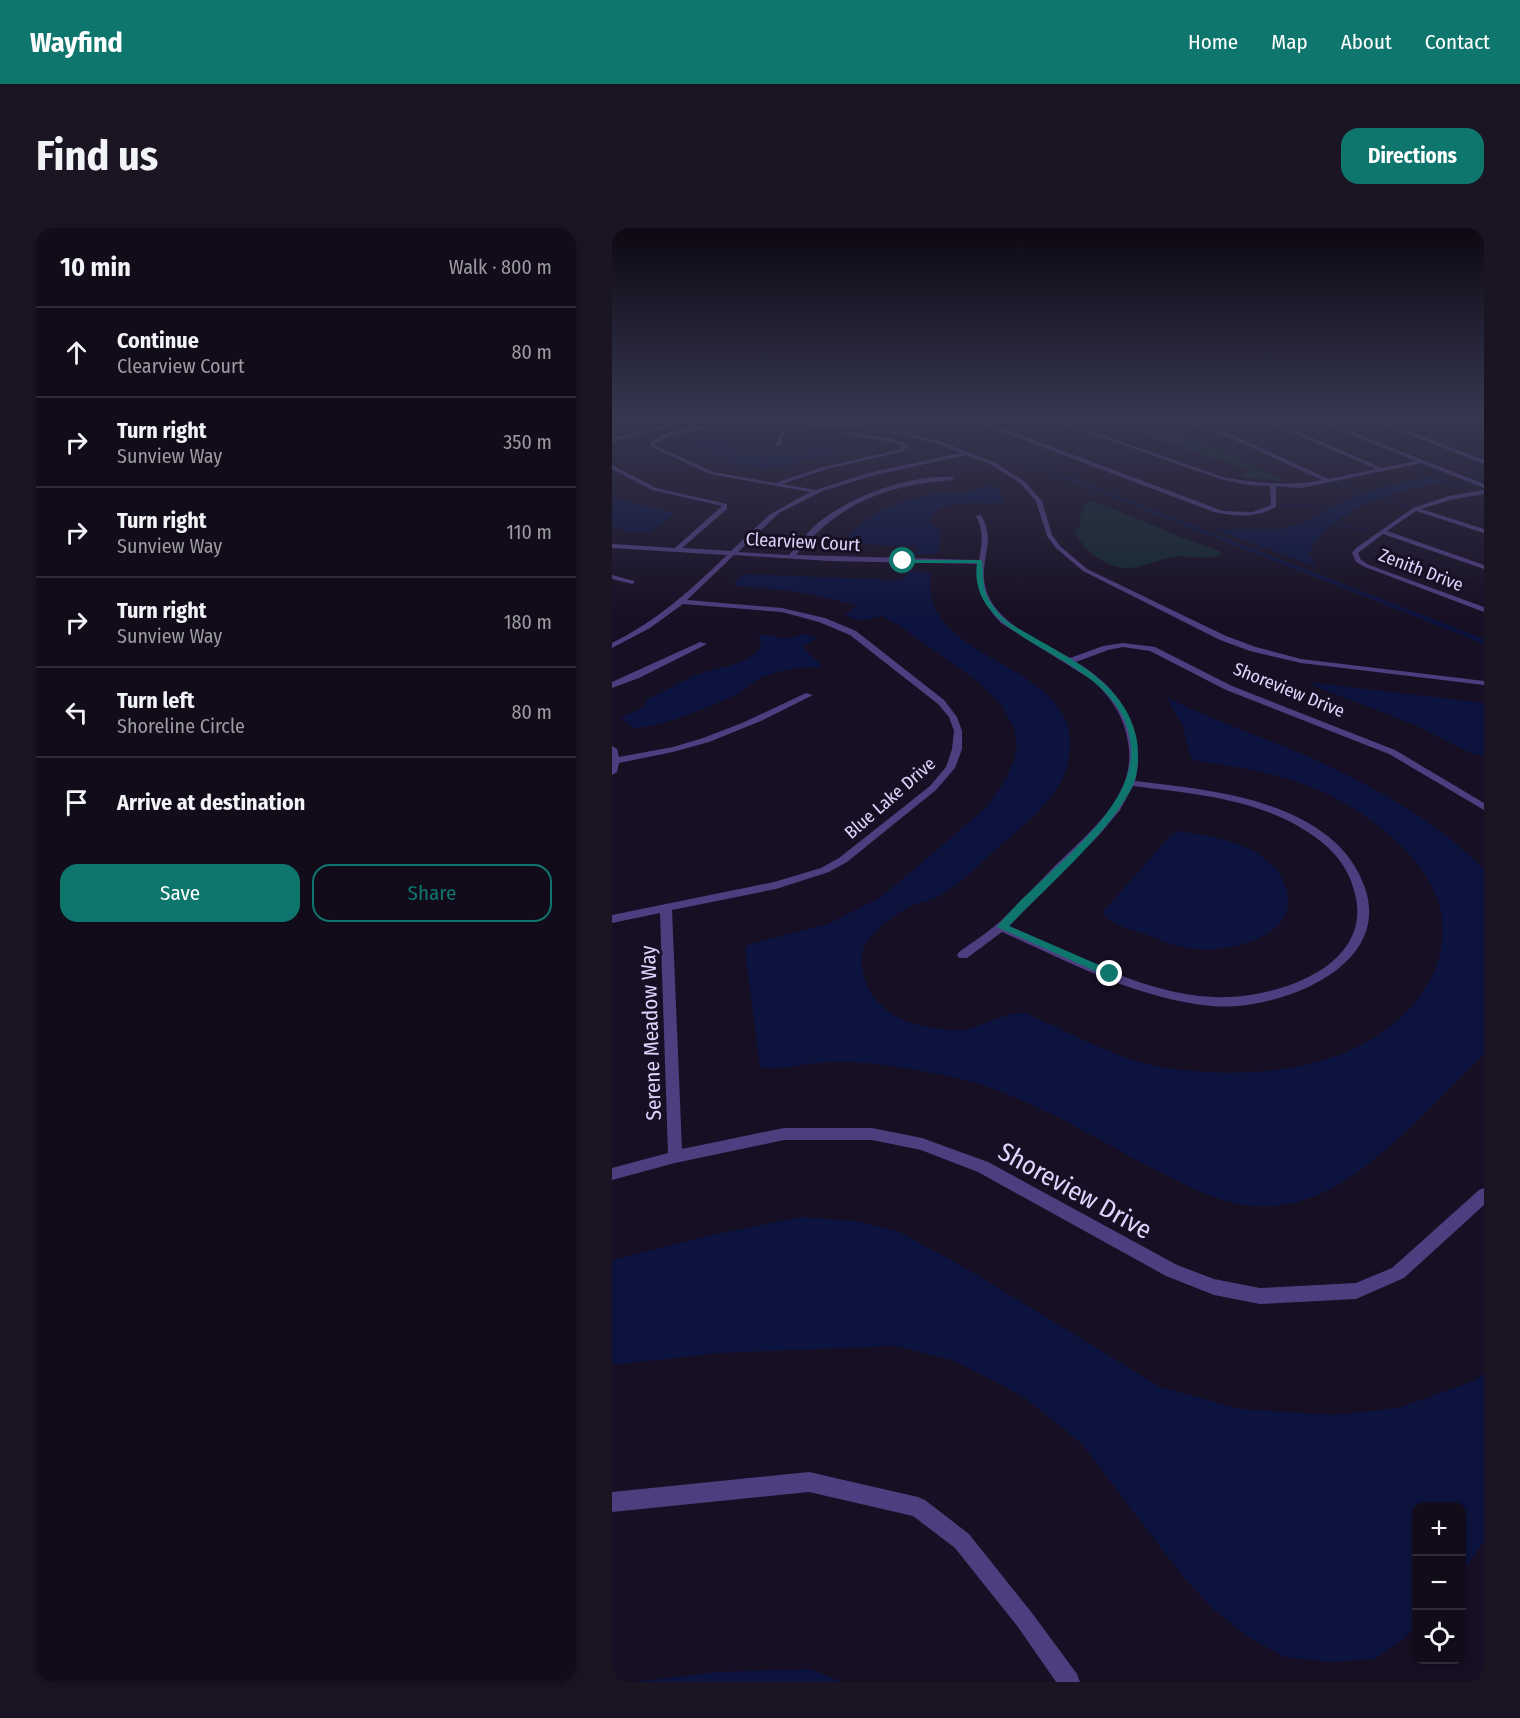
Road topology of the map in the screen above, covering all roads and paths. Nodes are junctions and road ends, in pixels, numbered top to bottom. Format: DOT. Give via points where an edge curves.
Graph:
graph roads {
  1 [pos="646,485"];
  2 [pos="780,485"];
  3 [pos="840,485"];
  4 [pos="910,485"];
  5 [pos="1026,485"];
  6 [pos="1147,485"];
  7 [pos="1273,485"];
  8 [pos="1308,485"];
  9 [pos="818,492"];
  10 [pos="1484,492"];
  11 [pos="1415,509"];
  12 [pos="979,516"];
  13 [pos="1484,531"];
  14 [pos="1383,532"];
  15 [pos="612,546"];
  16 [pos="676,550"];
  17 [pos="732,554"];
  18 [pos="791,557"];
  19 [pos="980,561"];
  20 [pos="1484,567"];
  21 [pos="612,577"];
  22 [pos="632,582"];
  23 [pos="683,602"];
  24 [pos="1484,610"];
  25 [pos="703,644"];
  26 [pos="612,646"];
  27 [pos="1071,661"];
  28 [pos="1484,683"];
  29 [pos="612,685"];
  30 [pos="809,695"];
  31 [pos="612,749"];
  32 [pos="615,760"];
  33 [pos="612,772"];
  34 [pos="1130,783"];
  35 [pos="1484,807"];
  36 [pos="666,908"];
  37 [pos="612,919"];
  38 [pos="1002,927"];
  39 [pos="963,955"];
  40 [pos="675,1157"];
  41 [pos="612,1174"];
  42 [pos="1484,1195"];
  43 [pos="612,1502"];
  44 [pos="1069,1682"];
  1 -- 16 [label="street" via="724,505"];
  2 -- 9 [label="street"];
  3 -- 9 [label="street"];
  4 -- 18 [label="street" via="847,506 813,531"];
  5 -- 28 [label="street" via="1039,501 1048,535 1085,570 1223,638 1253,650 1301,661"];
  6 -- 7 [label="street" via="1216,511 1241,514 1274,506"];
  7 -- 8 [label="street"];
  9 -- 17 [label="street" via="774,514"];
  10 -- 11 [label="street, Zenith Drive"];
  11 -- 13 [label="street"];
  11 -- 14 [label="street, Zenith Drive"];
  12 -- 19 [label="street" via="986,535"];
  14 -- 20 [label="street"];
  14 -- 24 [label="street, Zenith Drive" via="1356,551 1358,561"];
  15 -- 16 [label="street, Clearview Court"];
  16 -- 17 [label="street, Clearview Court"];
  17 -- 18 [label="street, Clearview Court"];
  17 -- 23 [label="street"];
  18 -- 19 [label="street, Clearview Court"];
  19 -- 27 [label="street" via="981,589 994,613 1009,626"];
  21 -- 22 [label="street"];
  23 -- 26 [label="street" via="652,625"];
  23 -- 36 [label="street, Blue Lake Drive" via="782,610 853,633 941,702 958,731 957,749 951,768 933,788 843,860 802,879"];
  25 -- 29 [label="street"];
  27 -- 34 [label="street" via="1090,674 1121,708 1135,749"];
  27 -- 35 [label="street, Shoreview Drive" via="1123,645 1152,649 1250,697 1392,753"];
  30 -- 32 [label="street" via="704,741"];
  31 -- 32 [label="street"];
  32 -- 33 [label="street"];
  34 -- 38 [label="street" via="1092,835"];
  34 -- 38 [label="street" via="1250,802 1314,831 1346,857 1363,890 1365,921 1352,949 1324,975 1287,994 1241,1003 1154,991"];
  36 -- 37 [label="street, Blue Lake Drive"];
  36 -- 40 [label="street, Serene Meadow Way"];
  38 -- 39 [label="street"];
  40 -- 41 [label="street, Shoreview Drive"];
  40 -- 42 [label="street, Shoreview Drive" via="784,1134 872,1134 922,1144 983,1167 1172,1272 1214,1287 1260,1296 1356,1291 1398,1273"];
  43 -- 44 [label="street" via="809,1482 918,1507 962,1541"];
}
